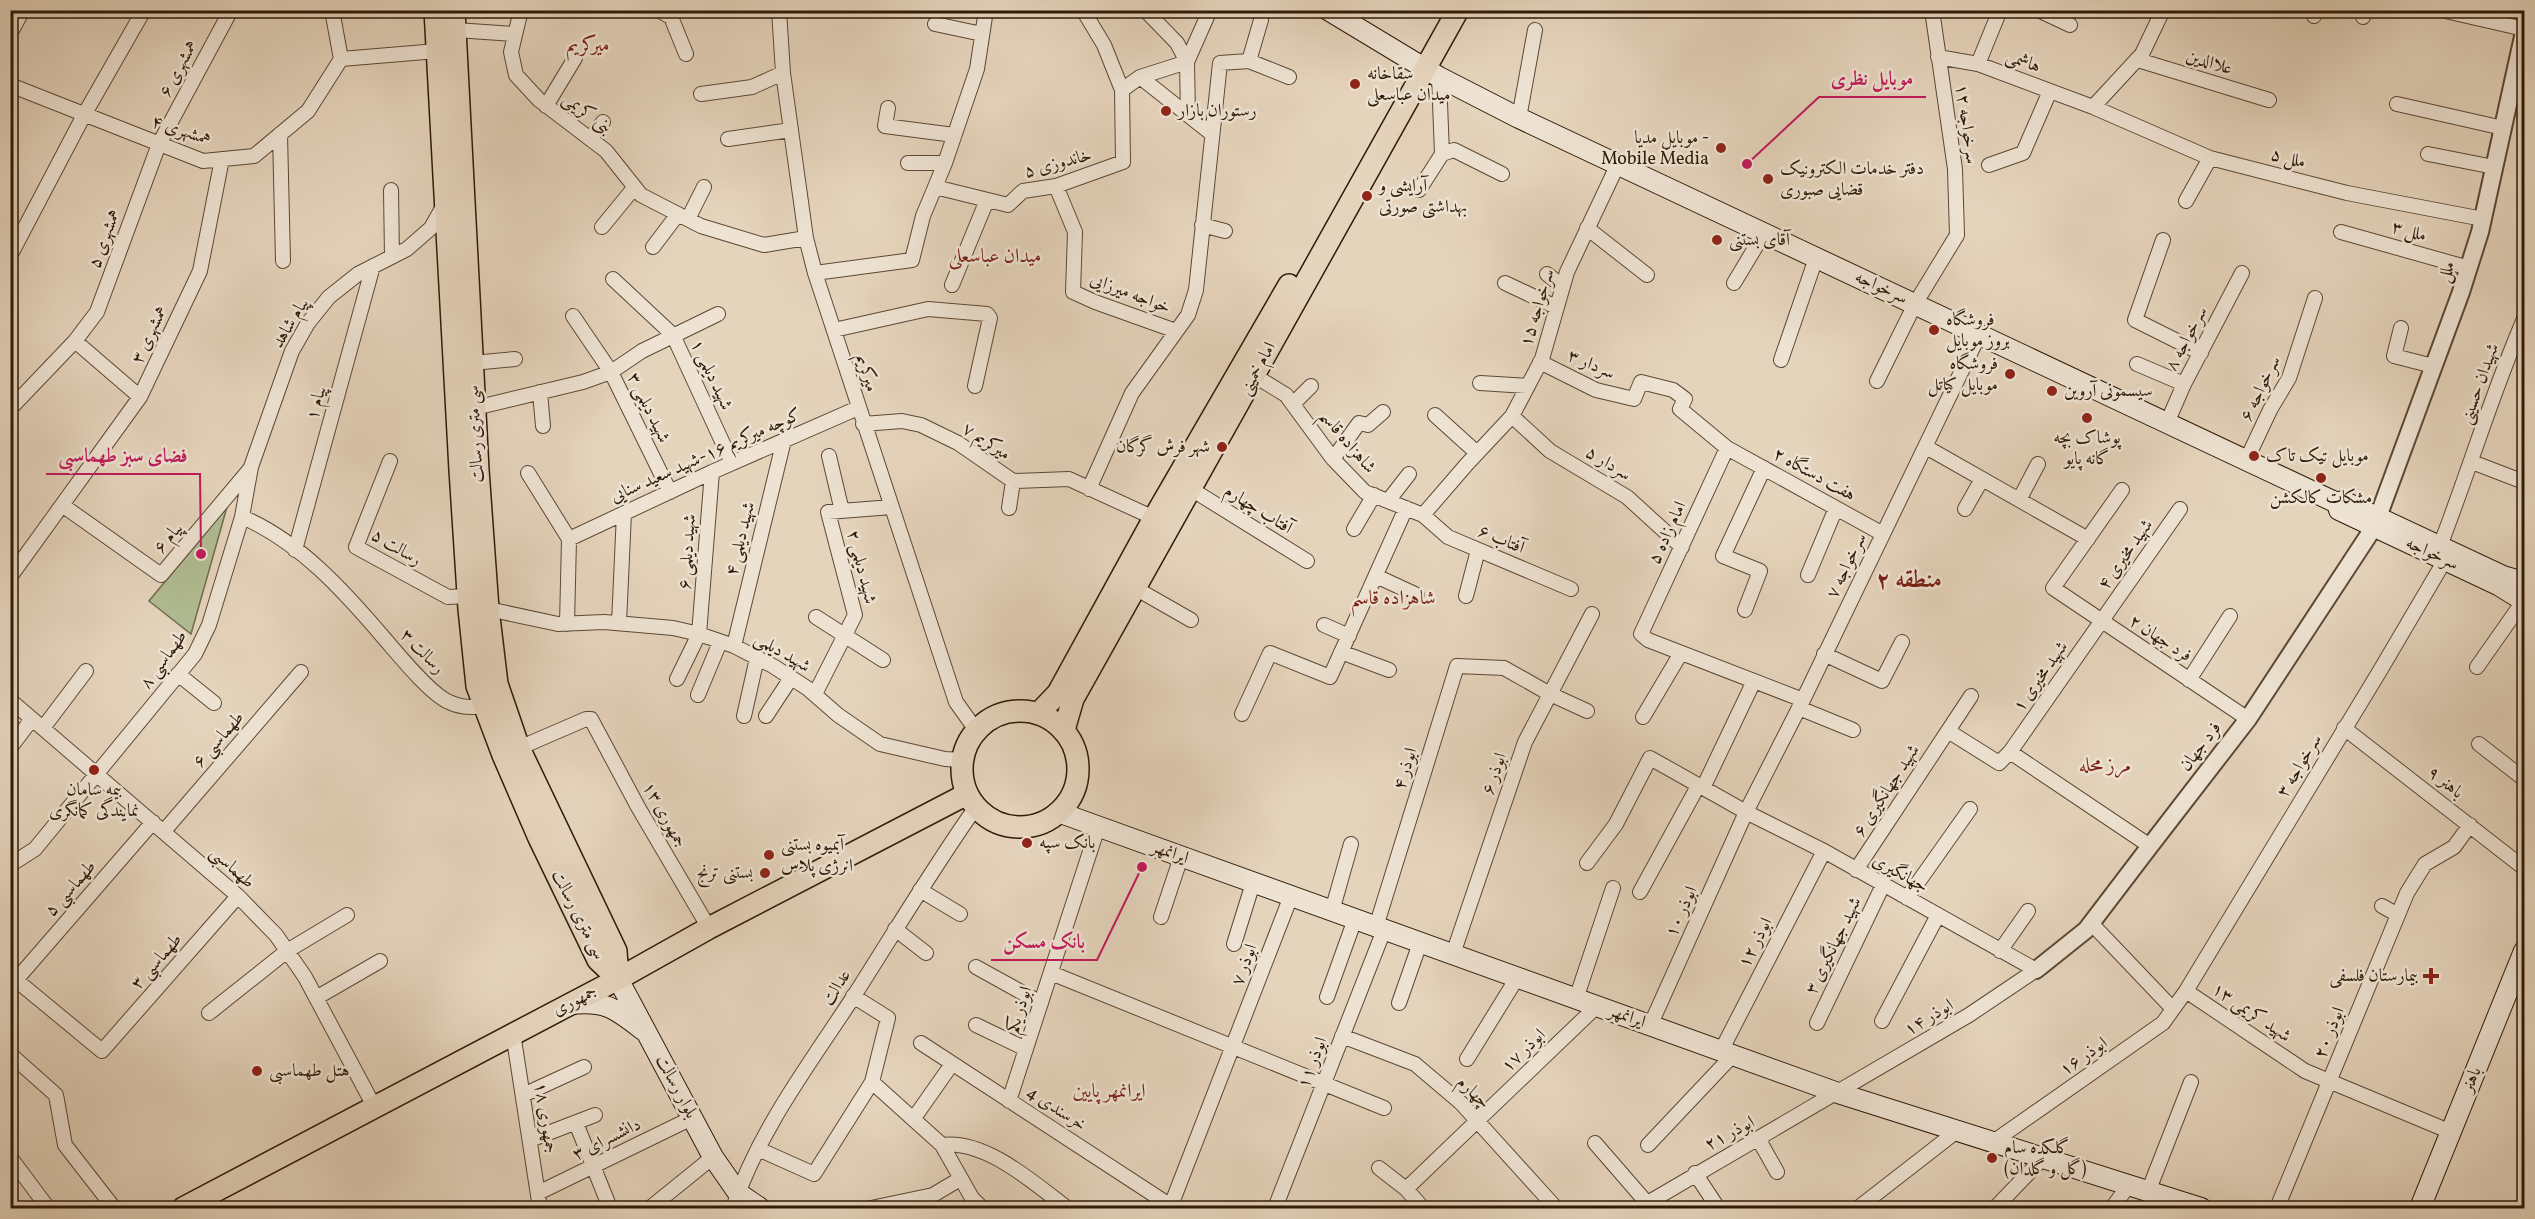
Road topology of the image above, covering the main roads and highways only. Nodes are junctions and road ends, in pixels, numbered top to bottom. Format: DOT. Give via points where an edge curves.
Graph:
graph roads {
  1 [pos="435,10"];
  2 [pos="1328,10"];
  3 [pos="1446,10"];
  4 [pos="1458,10"];
  5 [pos="455,20"];
  6 [pos="1428,70"];
  7 [pos="469,470"];
  8 [pos="2442,553"];
  9 [pos="2524,582"];
  10 [pos="2524,600"];
  11 [pos="1039,713"];
  12 [pos="1064,730"];
  13 [pos="971,801"];
  14 [pos="1058,813"];
  15 [pos="2524,951"];
  16 [pos="618,979"];
  17 [pos="570,1004"];
  18 [pos="647,1033"];
  19 [pos="735,1201"];
  20 [pos="189,1207"];
  21 [pos="760,1209"];
  22 [pos="2201,1209"];
  23 [pos="2420,1209"];
  1 -- 7 [label="main road, سی متری رسالت"];
  2 -- 6 [label="main road, سرخواجه"];
  3 -- 6 [label="main road, امام خمینی"];
  4 -- 6 [label="main road, امام خمینی"];
  5 -- 7 [label="main road, سی متری رسالت" via="475,408"];
  6 -- 8 [label="main road, سرخواجه" via="1519,118"];
  6 -- 11 [label="main road, امام خمینی" via="1154,518 1058,693"];
  6 -- 12 [label="main road, امام خمینی" via="1073,699"];
  7 -- 16 [label="main road, سی متری رسالت" via="497,684 519,748 616,951"];
  7 -- 16 [label="main road, سی متری رسالت" via="468,596 477,686 539,838 598,960"];
  8 -- 9 [label="main road, سرخواجه"];
  8 -- 10 [label="main road, سرخواجه"];
  11 -- 12 [label="main road"];
  11 -- 13 [label="main road" via="1009,711 994,716 976,730 962,760 962,780"];
  12 -- 14 [label="main road" via="1077,757 1078,772 1075,787"];
  13 -- 14 [label="main road" via="987,817 1015,827 1031,826"];
  13 -- 16 [label="main road, جمهوری" via="709,928"];
  14 -- 22 [label="main road, ایرانمهر" via="1838,1093"];
  15 -- 23 [label="main road, باهنر"];
  16 -- 17 [label="main road, جمهوری"];
  16 -- 18 [label="main road, بلوار رسالت"];
  17 -- 18 [label="main road" via="606,1005"];
  17 -- 20 [label="main road, جمهوری"];
  18 -- 19 [label="main road, بلوار رسالت"];
  19 -- 21 [label="main road"];
}
